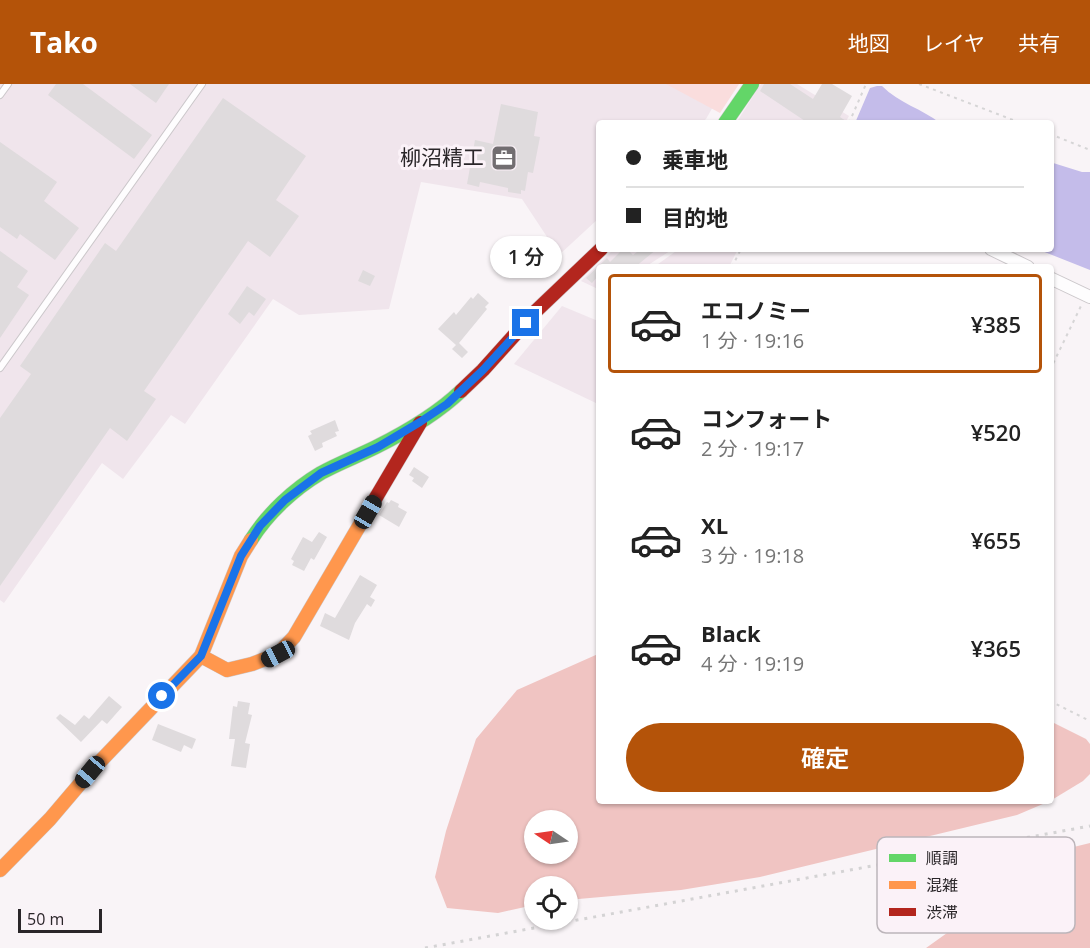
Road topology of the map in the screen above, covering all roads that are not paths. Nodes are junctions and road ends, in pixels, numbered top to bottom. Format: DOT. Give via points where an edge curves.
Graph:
graph roads {
  1 [pos="8,84"];
  2 [pos="202,84"];
  3 [pos="752,84"];
  4 [pos="0,95"];
  5 [pos="727,120"];
  6 [pos="598,252"];
  7 [pos="997,252"];
  8 [pos="1022,264"];
  9 [pos="1054,280"];
  10 [pos="1088,296"];
  11 [pos="0,368"];
  12 [pos="420,422"];
  13 [pos="201,656"];
  14 [pos="0,870"];
  1 -- 4 [label="lane"];
  2 -- 11 [label="lane"];
  3 -- 5 [label="street"];
  6 -- 12 [label="street" via="537,310 483,370 447,404"];
  7 -- 8 [label="street"];
  9 -- 10 [label="street"];
  12 -- 13 [label="street" via="321,473 285,500 260,526 241,556"];
  12 -- 13 [label="street" via="294,637 266,660 227,670"];
  13 -- 14 [label="street"];
}
